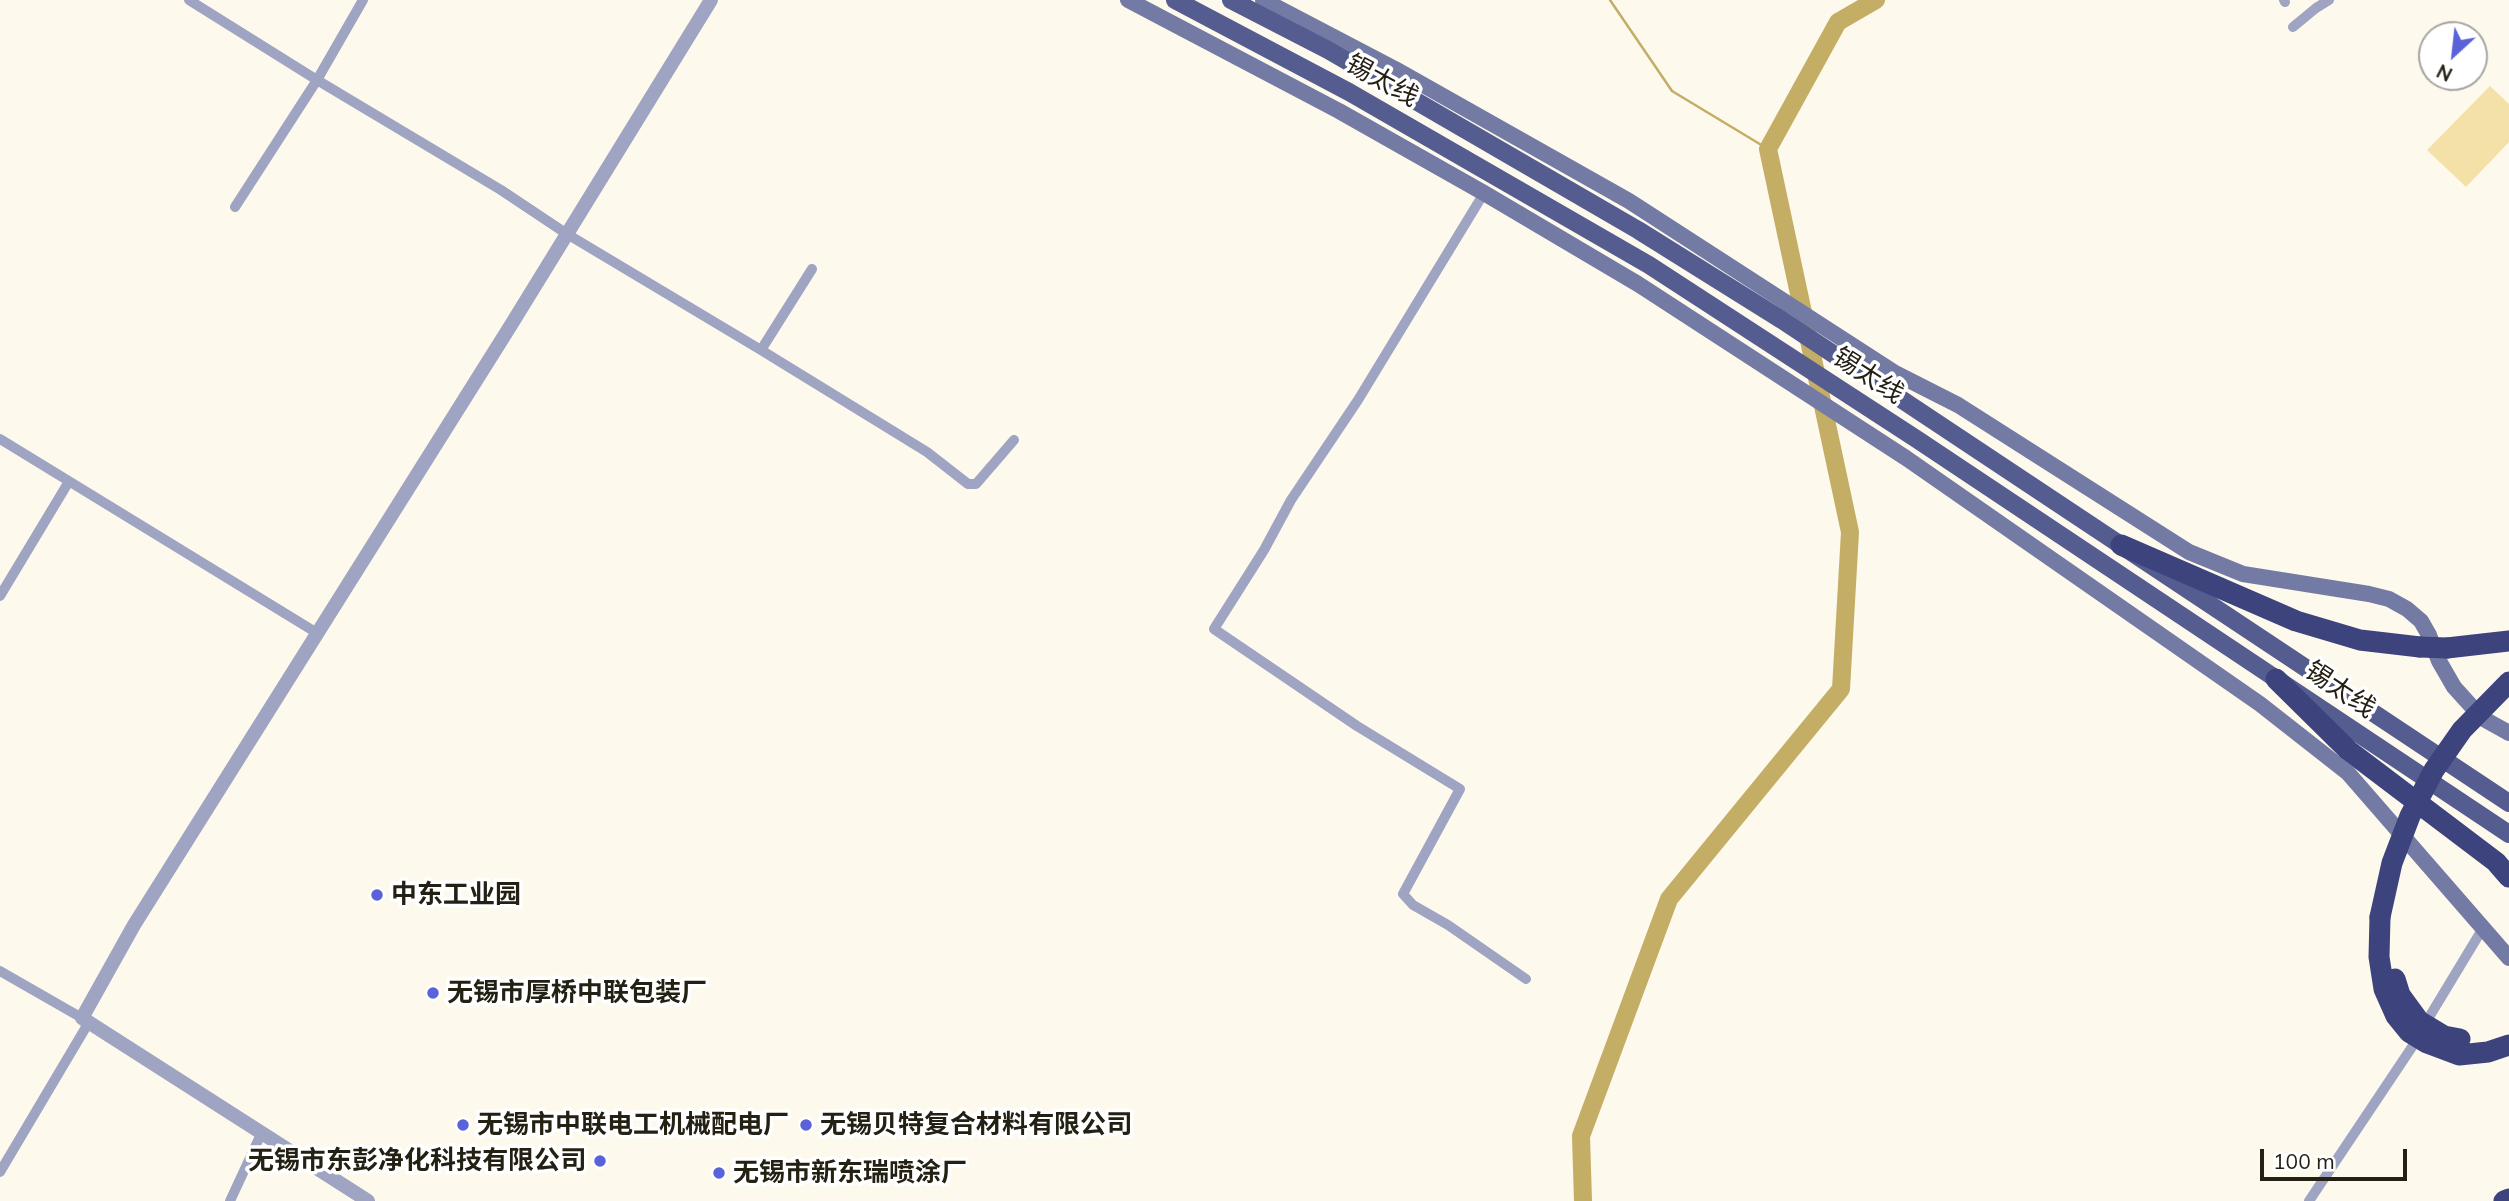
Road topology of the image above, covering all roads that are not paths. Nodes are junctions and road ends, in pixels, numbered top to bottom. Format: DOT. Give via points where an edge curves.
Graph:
graph roads {
  1 [pos="190,0"];
  2 [pos="363,0"];
  3 [pos="711,0"];
  4 [pos="1128,0"];
  5 [pos="1175,0"];
  6 [pos="1231,0"];
  7 [pos="1263,0"];
  8 [pos="2329,0"];
  9 [pos="2293,27"];
  10 [pos="317,80"];
  11 [pos="1484,193"];
  12 [pos="235,207"];
  13 [pos="567,234"];
  14 [pos="812,269"];
  15 [pos="761,350"];
  16 [pos="0,439"];
  17 [pos="1014,440"];
  18 [pos="68,483"];
  19 [pos="2121,545"];
  20 [pos="0,596"];
  21 [pos="317,633"];
  22 [pos="2509,641"];
  23 [pos="2276,679"];
  24 [pos="2509,682"];
  25 [pos="2509,698"];
  26 [pos="2509,733"];
  27 [pos="2509,803"];
  28 [pos="2509,834"];
  29 [pos="2509,877"];
  30 [pos="2386,916"];
  31 [pos="2483,928"];
  32 [pos="2509,958"];
  33 [pos="0,971"];
  34 [pos="1526,979"];
  35 [pos="2428,1019"];
  36 [pos="86,1020"];
  37 [pos="2509,1033"];
  38 [pos="2509,1045"];
  39 [pos="2412,1047"];
  40 [pos="262,1132"];
  41 [pos="0,1172"];
  42 [pos="2509,1199"];
  43 [pos="230,1201"];
  44 [pos="368,1201"];
  45 [pos="2309,1201"];
  46 [pos="2504,1201"];
  1 -- 10 [label="street"];
  2 -- 10 [label="street"];
  3 -- 13 [label="street"];
  4 -- 11 [label="main road"];
  5 -- 23 [label="main road, 锡太线" via="1349,92 1649,265"];
  6 -- 19 [label="main road, 锡太线" via="1328,50 1638,230"];
  7 -- 26 [label="main road" via="1629,201 1895,373 1958,405 2189,552 2243,575 2369,594 2407,609 2421,621 2454,687 2482,718"];
  8 -- 9 [label="street"];
  10 -- 12 [label="street"];
  10 -- 13 [label="street"];
  11 -- 31 [label="main road" via="1792,382 2260,704 2348,773"];
  11 -- 34 [label="street" via="1213,629 1460,789 1403,894"];
  13 -- 15 [label="street"];
  13 -- 21 [label="street"];
  14 -- 15 [label="street"];
  15 -- 17 [label="street" via="928,452 968,484 976,484"];
  16 -- 18 [label="street"];
  18 -- 20 [label="street"];
  18 -- 21 [label="street"];
  19 -- 22 [label="highway, bridge" via="2296,621 2360,639 2420,648"];
  19 -- 27 [label="main road, 锡太线"];
  21 -- 36 [label="street" via="134,925"];
  23 -- 28 [label="main road, 锡太线"];
  23 -- 29 [label="highway" via="2348,750 2496,862"];
  24 -- 30 [label="highway, bridge" via="2462,730 2434,770 2392,863"];
  25 -- 30 [label="highway" via="2474,736 2444,779 2418,827"];
  30 -- 37 [label="highway" via="2391,966 2400,995 2419,1021 2444,1036 2476,1043"];
  30 -- 38 [label="highway" via="2379,957 2384,989 2409,1032 2459,1055"];
  31 -- 32 [label="main road"];
  31 -- 35 [label="street"];
  33 -- 36 [label="street"];
  36 -- 40 [label="street"];
  36 -- 41 [label="street"];
  39 -- 45 [label="street"];
  40 -- 43 [label="street"];
  40 -- 44 [label="street"];
  42 -- 46 [label="highway"];
}
